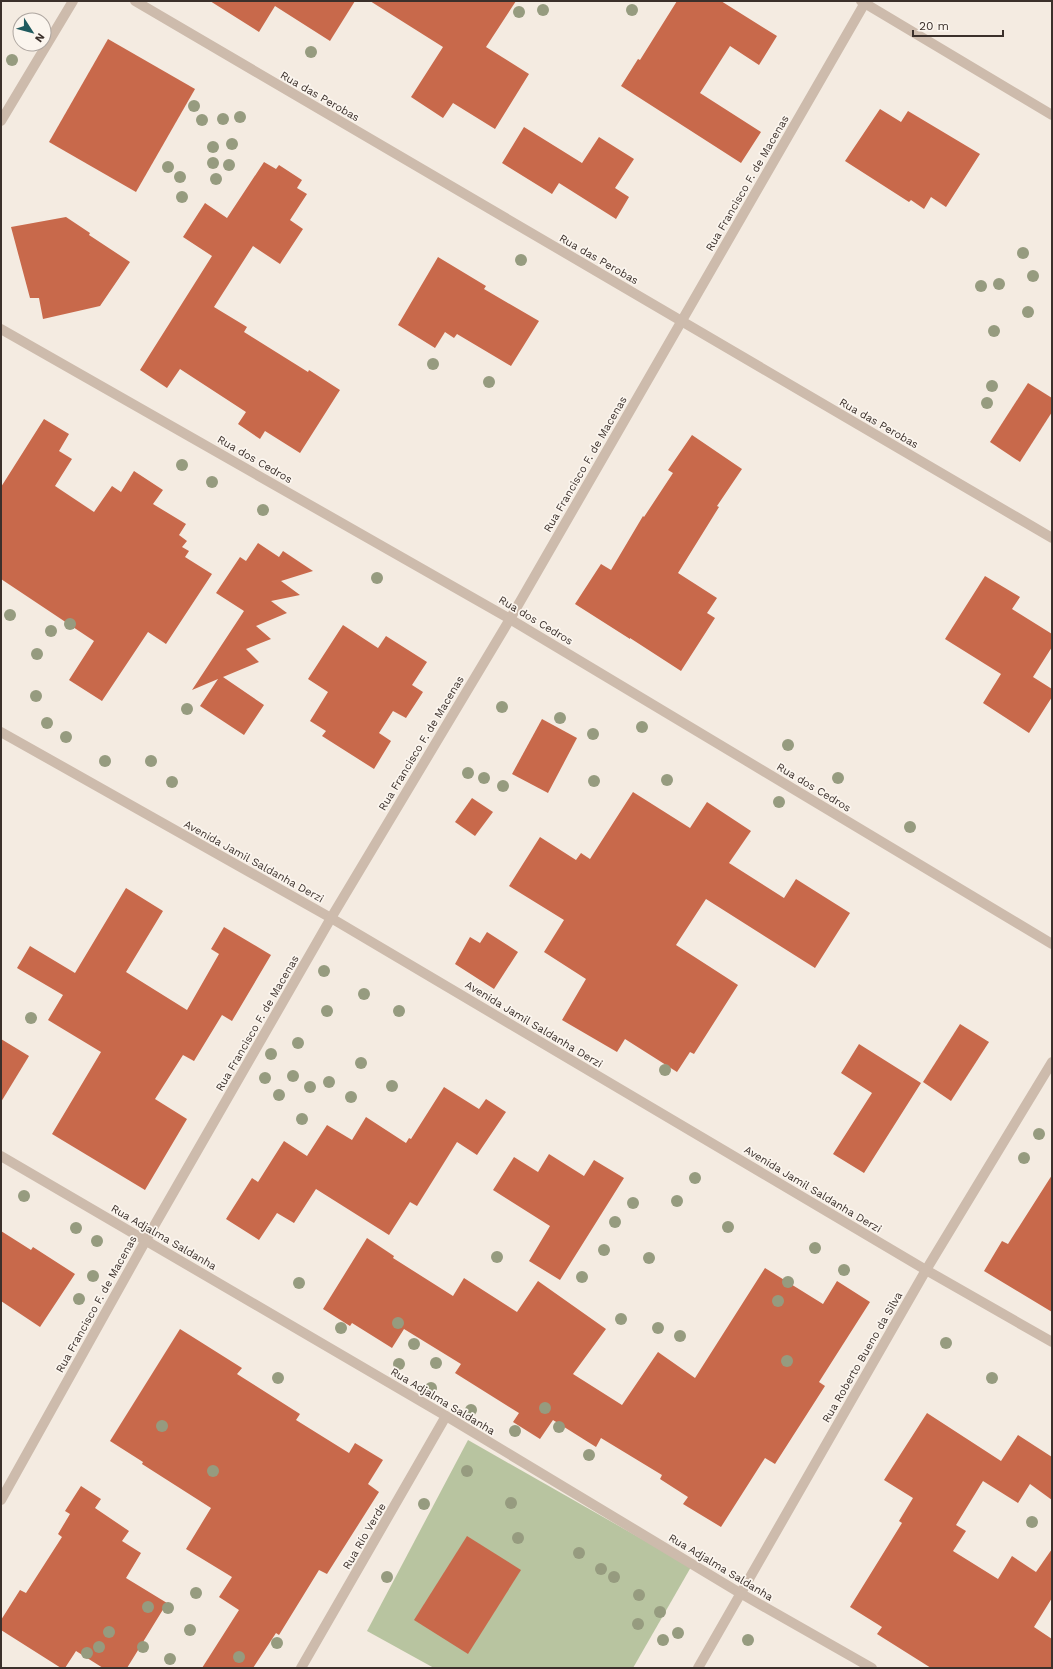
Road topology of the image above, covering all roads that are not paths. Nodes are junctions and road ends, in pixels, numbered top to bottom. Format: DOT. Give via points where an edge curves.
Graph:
graph roads {
  1 [pos="73,1"];
  2 [pos="135,1"];
  3 [pos="864,2"];
  4 [pos="1052,115"];
  5 [pos="1,122"];
  6 [pos="681,321"];
  7 [pos="1,329"];
  8 [pos="1052,538"];
  9 [pos="510,619"];
  10 [pos="1,732"];
  11 [pos="331,918"];
  12 [pos="1052,944"];
  13 [pos="1052,1062"];
  14 [pos="1,1156"];
  15 [pos="146,1240"];
  16 [pos="926,1270"];
  17 [pos="1052,1342"];
  18 [pos="446,1416"];
  19 [pos="1,1500"];
  20 [pos="740,1593"];
  21 [pos="301,1668"];
  22 [pos="698,1668"];
  23 [pos="872,1668"];
  1 -- 5 [label="street"];
  2 -- 6 [label="street, Rua das Perobas"];
  3 -- 4 [label="street"];
  3 -- 6 [label="street, Rua Francisco F. de Macenas"];
  6 -- 8 [label="street, Rua das Perobas"];
  6 -- 9 [label="street, Rua Francisco F. de Macenas"];
  7 -- 9 [label="street, Rua dos Cedros"];
  9 -- 11 [label="street, Rua Francisco F. de Macenas"];
  9 -- 12 [label="street, Rua dos Cedros"];
  10 -- 11 [label="street, Avenida Jamil Saldanha Derzi"];
  11 -- 15 [label="street, Rua Francisco F. de Macenas"];
  11 -- 16 [label="street, Avenida Jamil Saldanha Derzi"];
  13 -- 16 [label="street, Rua Roberto Bueno da Silva"];
  14 -- 15 [label="street, Rua Adjalma Saldanha"];
  15 -- 18 [label="street, Rua Adjalma Saldanha"];
  15 -- 19 [label="street, Rua Francisco F. de Macenas"];
  16 -- 17 [label="street, Avenida Jamil Saldanha Derzi"];
  16 -- 20 [label="street, Rua Roberto Bueno da Silva"];
  18 -- 20 [label="street, Rua Adjalma Saldanha"];
  18 -- 21 [label="street, Rua Río Verde"];
  20 -- 22 [label="street, Rua Roberto Bueno da Silva"];
  20 -- 23 [label="street, Rua Adjalma Saldanha"];
}
